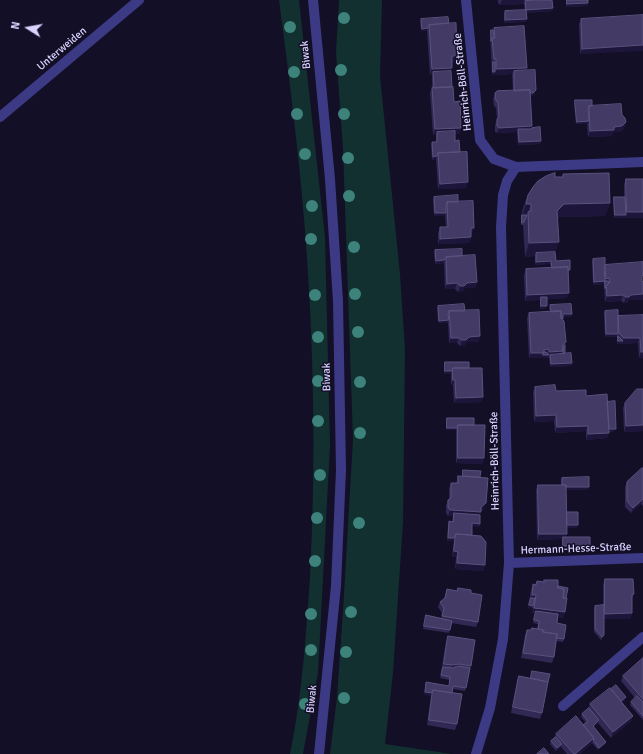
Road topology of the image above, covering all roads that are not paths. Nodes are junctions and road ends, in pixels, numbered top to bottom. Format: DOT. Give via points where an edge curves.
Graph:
graph roads {
  1 [pos="139,0"];
  2 [pos="313,0"];
  3 [pos="466,0"];
  4 [pos="0,117"];
  5 [pos="643,162"];
  6 [pos="516,167"];
  7 [pos="643,558"];
  8 [pos="509,563"];
  9 [pos="643,637"];
  10 [pos="563,706"];
  11 [pos="318,754"];
  12 [pos="476,754"];
  1 -- 4 [label="street, Unterweiden"];
  2 -- 11 [label="street, Biwak" via="330,179 338,301 341,470 336,586"];
  3 -- 6 [label="street, Heinrich-Böll-Straße" via="480,140 494,158"];
  5 -- 6 [label="street, Heinrich-Böll-Straße"];
  6 -- 8 [label="street, Heinrich-Böll-Straße" via="507,181 503,195 501,227"];
  7 -- 8 [label="street, Hermann-Hesse-Straße"];
  8 -- 12 [label="street, Heinrich-Böll-Straße" via="503,638 490,708"];
  9 -- 10 [label="street"];
}
